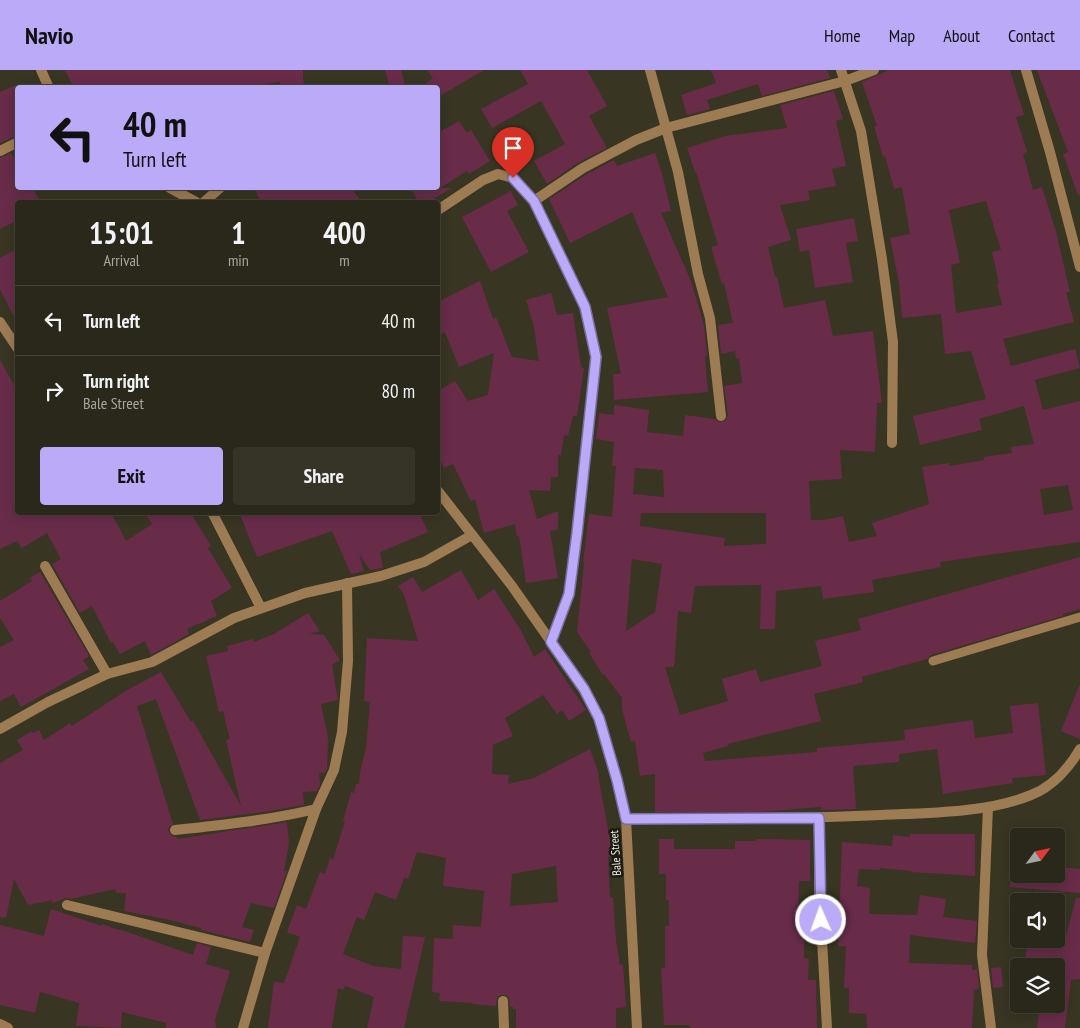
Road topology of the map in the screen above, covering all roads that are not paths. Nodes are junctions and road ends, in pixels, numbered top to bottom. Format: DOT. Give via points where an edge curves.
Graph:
graph roads {
  1 [pos="41,70"];
  2 [pos="650,70"];
  3 [pos="841,70"];
  4 [pos="874,70"];
  5 [pos="1026,70"];
  6 [pos="844,81"];
  7 [pos="48,85"];
  8 [pos="666,128"];
  9 [pos="15,144"];
  10 [pos="0,151"];
  11 [pos="174,190"];
  12 [pos="218,190"];
  13 [pos="192,200"];
  14 [pos="206,200"];
  15 [pos="534,201"];
  16 [pos="440,209"];
  17 [pos="1080,267"];
  18 [pos="0,322"];
  19 [pos="15,344"];
  20 [pos="720,416"];
  21 [pos="892,444"];
  22 [pos="440,494"];
  23 [pos="214,515"];
  24 [pos="472,535"];
  25 [pos="45,566"];
  26 [pos="347,583"];
  27 [pos="261,608"];
  28 [pos="1080,617"];
  29 [pos="551,642"];
  30 [pos="933,661"];
  31 [pos="107,674"];
  32 [pos="0,729"];
  33 [pos="1080,749"];
  34 [pos="988,807"];
  35 [pos="316,808"];
  36 [pos="819,818"];
  37 [pos="626,819"];
  38 [pos="175,830"];
  39 [pos="67,905"];
  40 [pos="265,953"];
  41 [pos="503,1001"];
  42 [pos="0,1024"];
  43 [pos="8,1028"];
  44 [pos="243,1028"];
  45 [pos="504,1028"];
  46 [pos="637,1028"];
  47 [pos="827,1028"];
  48 [pos="991,1028"];
  1 -- 7 [label="street"];
  2 -- 8 [label="street"];
  3 -- 6 [label="street"];
  4 -- 6 [label="street"];
  5 -- 17 [label="street"];
  6 -- 8 [label="street"];
  6 -- 21 [label="street" via="860,131 884,268 893,342"];
  8 -- 15 [label="street" via="583,168"];
  8 -- 20 [label="street" via="710,318"];
  9 -- 10 [label="street"];
  11 -- 13 [label="street"];
  12 -- 14 [label="street"];
  15 -- 16 [label="street" via="513,178 498,174 483,180"];
  15 -- 29 [label="street" via="585,307 596,357 569,594"];
  18 -- 19 [label="street"];
  22 -- 24 [label="street, Bale Street"];
  23 -- 27 [label="street"];
  24 -- 26 [label="street" via="424,562"];
  24 -- 29 [label="street, Bale Street"];
  25 -- 31 [label="street"];
  26 -- 27 [label="street"];
  26 -- 35 [label="street" via="348,661 342,732 334,770"];
  27 -- 31 [label="street" via="234,618 152,662"];
  28 -- 30 [label="lane"];
  29 -- 37 [label="street, Bale Street" via="584,689 599,718"];
  31 -- 32 [label="street"];
  33 -- 34 [label="street" via="1054,781 1033,794"];
  34 -- 36 [label="street" via="919,814"];
  34 -- 48 [label="street" via="982,955"];
  35 -- 38 [label="street" via="258,821"];
  35 -- 40 [label="street"];
  36 -- 37 [label="street"];
  36 -- 47 [label="street" via="819,887"];
  37 -- 46 [label="street, Bale Street"];
  39 -- 40 [label="street"];
  40 -- 44 [label="street"];
  41 -- 45 [label="street"];
  42 -- 43 [label="street"];
}
